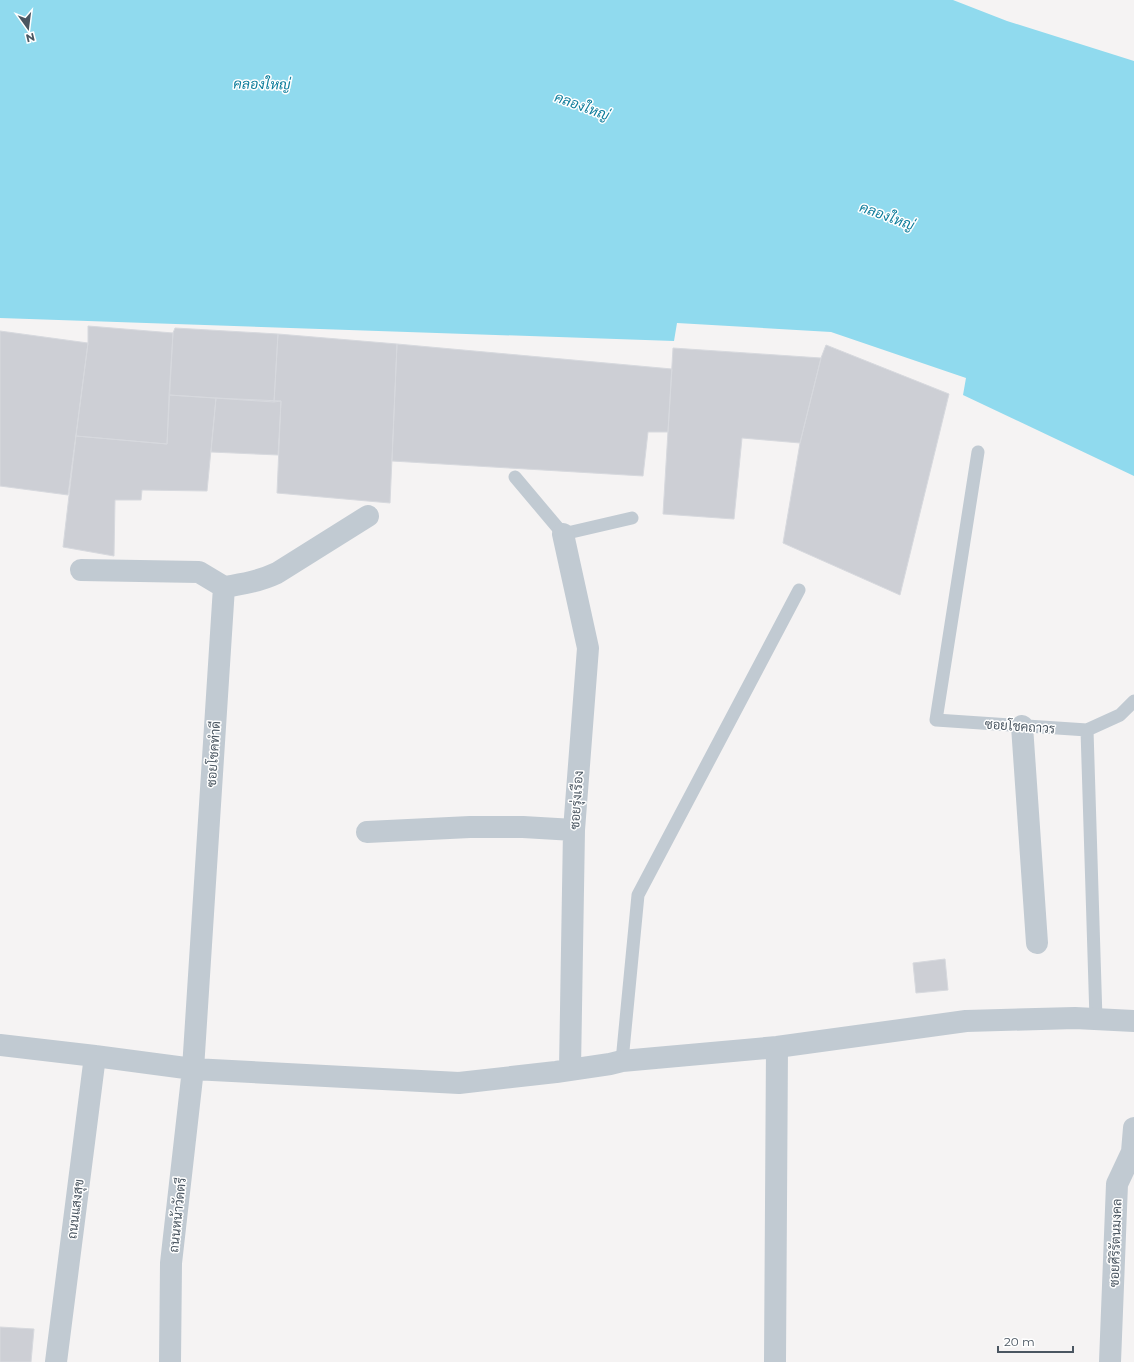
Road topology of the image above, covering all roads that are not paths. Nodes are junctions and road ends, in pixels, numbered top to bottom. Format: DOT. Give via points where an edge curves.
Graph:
graph roads {
  1 [pos="978,452"];
  2 [pos="515,477"];
  3 [pos="368,516"];
  4 [pos="632,518"];
  5 [pos="563,534"];
  6 [pos="81,570"];
  7 [pos="224,587"];
  8 [pos="799,590"];
  9 [pos="1134,701"];
  10 [pos="1022,726"];
  11 [pos="1087,730"];
  12 [pos="574,830"];
  13 [pos="367,832"];
  14 [pos="1037,943"];
  15 [pos="1096,1019"];
  16 [pos="1134,1021"];
  17 [pos="0,1046"];
  18 [pos="777,1047"];
  19 [pos="95,1056"];
  20 [pos="622,1061"];
  21 [pos="192,1069"];
  22 [pos="570,1069"];
  23 [pos="1134,1128"];
  24 [pos="56,1362"];
  25 [pos="170,1362"];
  26 [pos="775,1362"];
  27 [pos="1110,1362"];
  1 -- 10 [label="lane, ซอยโชคถาวร" via="936,720"];
  2 -- 5 [label="lane"];
  3 -- 7 [label="street" via="265,579"];
  4 -- 5 [label="lane"];
  5 -- 12 [label="street, ซอยรุ่งเรือง" via="588,648"];
  6 -- 7 [label="street" via="199,572"];
  7 -- 21 [label="street, ซอยโชคทำดี"];
  8 -- 20 [label="lane" via="638,895"];
  9 -- 11 [label="lane" via="1120,715"];
  10 -- 11 [label="lane, ซอยโชคถาวร"];
  10 -- 14 [label="street"];
  11 -- 15 [label="lane"];
  12 -- 13 [label="street" via="470,827"];
  12 -- 22 [label="street, ซอยรุ่งเรือง"];
  15 -- 16 [label="street"];
  15 -- 18 [label="street" via="966,1021"];
  17 -- 19 [label="street"];
  18 -- 20 [label="street"];
  18 -- 26 [label="street"];
  19 -- 21 [label="street"];
  19 -- 24 [label="street, ถนนแสงสุข"];
  20 -- 22 [label="street"];
  21 -- 22 [label="street" via="459,1083"];
  21 -- 25 [label="street, ถนนหน้าวัดตรี" via="171,1263"];
  23 -- 27 [label="street, ซอยศิริรัตนมงคล" via="1132,1152 1117,1184"];
}
